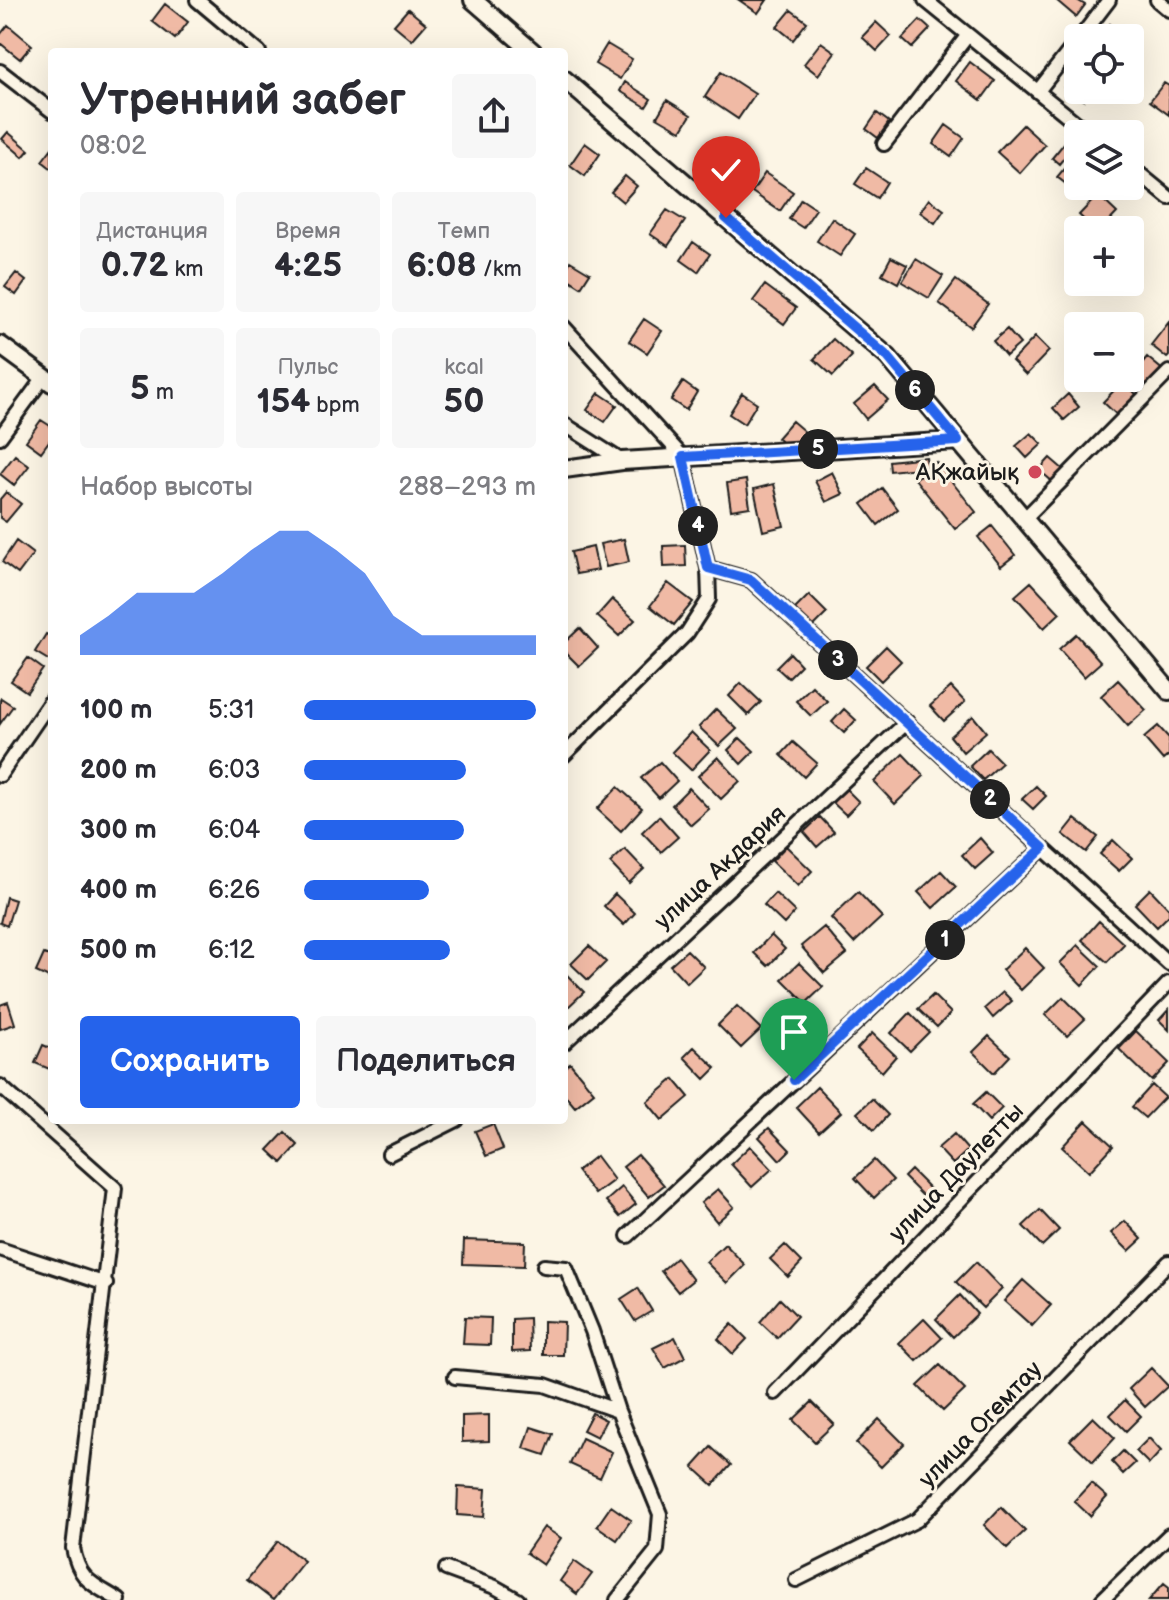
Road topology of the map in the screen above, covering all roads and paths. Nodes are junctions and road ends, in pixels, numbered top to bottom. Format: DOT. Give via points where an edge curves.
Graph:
graph roads {
  1 [pos="197,0"];
  2 [pos="473,0"];
  3 [pos="925,0"];
  4 [pos="1109,0"];
  5 [pos="1157,0"];
  6 [pos="1169,10"];
  7 [pos="1091,24"];
  8 [pos="968,35"];
  9 [pos="254,48"];
  10 [pos="528,48"];
  11 [pos="1064,58"];
  12 [pos="0,71"];
  13 [pos="568,82"];
  14 [pos="1038,91"];
  15 [pos="48,108"];
  16 [pos="1073,120"];
  17 [pos="884,144"];
  18 [pos="1144,177"];
  19 [pos="1169,198"];
  20 [pos="568,331"];
  21 [pos="0,345"];
  22 [pos="1169,372"];
  23 [pos="48,380"];
  24 [pos="568,427"];
  25 [pos="0,437"];
  26 [pos="958,441"];
  27 [pos="683,457"];
  28 [pos="622,461"];
  29 [pos="568,468"];
  30 [pos="1024,519"];
  31 [pos="708,568"];
  32 [pos="1169,691"];
  33 [pos="48,705"];
  34 [pos="907,722"];
  35 [pos="568,751"];
  36 [pos="0,775"];
  37 [pos="1043,848"];
  38 [pos="1169,964"];
  39 [pos="1169,983"];
  40 [pos="568,1039"];
  41 [pos="0,1086"];
  42 [pos="449,1124"];
  43 [pos="389,1154"];
  44 [pos="628,1236"];
  45 [pos="0,1249"];
  46 [pos="1169,1262"];
  47 [pos="544,1266"];
  48 [pos="106,1284"];
  49 [pos="455,1377"];
  50 [pos="775,1393"];
  51 [pos="618,1411"];
  52 [pos="1169,1535"];
  53 [pos="446,1569"];
  54 [pos="796,1580"];
  55 [pos="119,1600"];
  56 [pos="518,1600"];
  57 [pos="617,1600"];
  58 [pos="1102,1600"];
  1 -- 9 [label="street"];
  2 -- 10 [label="street"];
  3 -- 8 [label="street"];
  4 -- 7 [label="street"];
  5 -- 6 [label="street"];
  8 -- 14 [label="street"];
  8 -- 17 [label="street"];
  11 -- 14 [label="street"];
  12 -- 15 [label="street"];
  13 -- 26 [label="street" via="888,357"];
  14 -- 16 [label="street"];
  18 -- 19 [label="street"];
  20 -- 27 [label="street"];
  21 -- 23 [label="street"];
  22 -- 30 [label="street"];
  23 -- 25 [label="street"];
  24 -- 28 [label="street"];
  26 -- 27 [label="street"];
  26 -- 30 [label="street"];
  27 -- 28 [label="street"];
  27 -- 31 [label="street"];
  28 -- 29 [label="street"];
  30 -- 32 [label="street"];
  31 -- 34 [label="street" via="751,580"];
  31 -- 35 [label="street" via="709,599 687,633"];
  33 -- 36 [label="street"];
  34 -- 37 [label="street"];
  34 -- 40 [label="street, улица Акдария"];
  37 -- 38 [label="street"];
  37 -- 44 [label="street"];
  39 -- 50 [label="street, улица Даулетты"];
  41 -- 48 [label="street" via="115,1188"];
  42 -- 43 [label="street"];
  45 -- 48 [label="street"];
  46 -- 54 [label="street, улица Огемтау" via="917,1520"];
  47 -- 51 [label="street" via="566,1268"];
  48 -- 55 [label="street" via="73,1548 77,1569"];
  49 -- 51 [label="street" via="545,1385"];
  51 -- 57 [label="street" via="660,1514 657,1550"];
  52 -- 58 [label="street"];
  53 -- 56 [label="street"];
}
